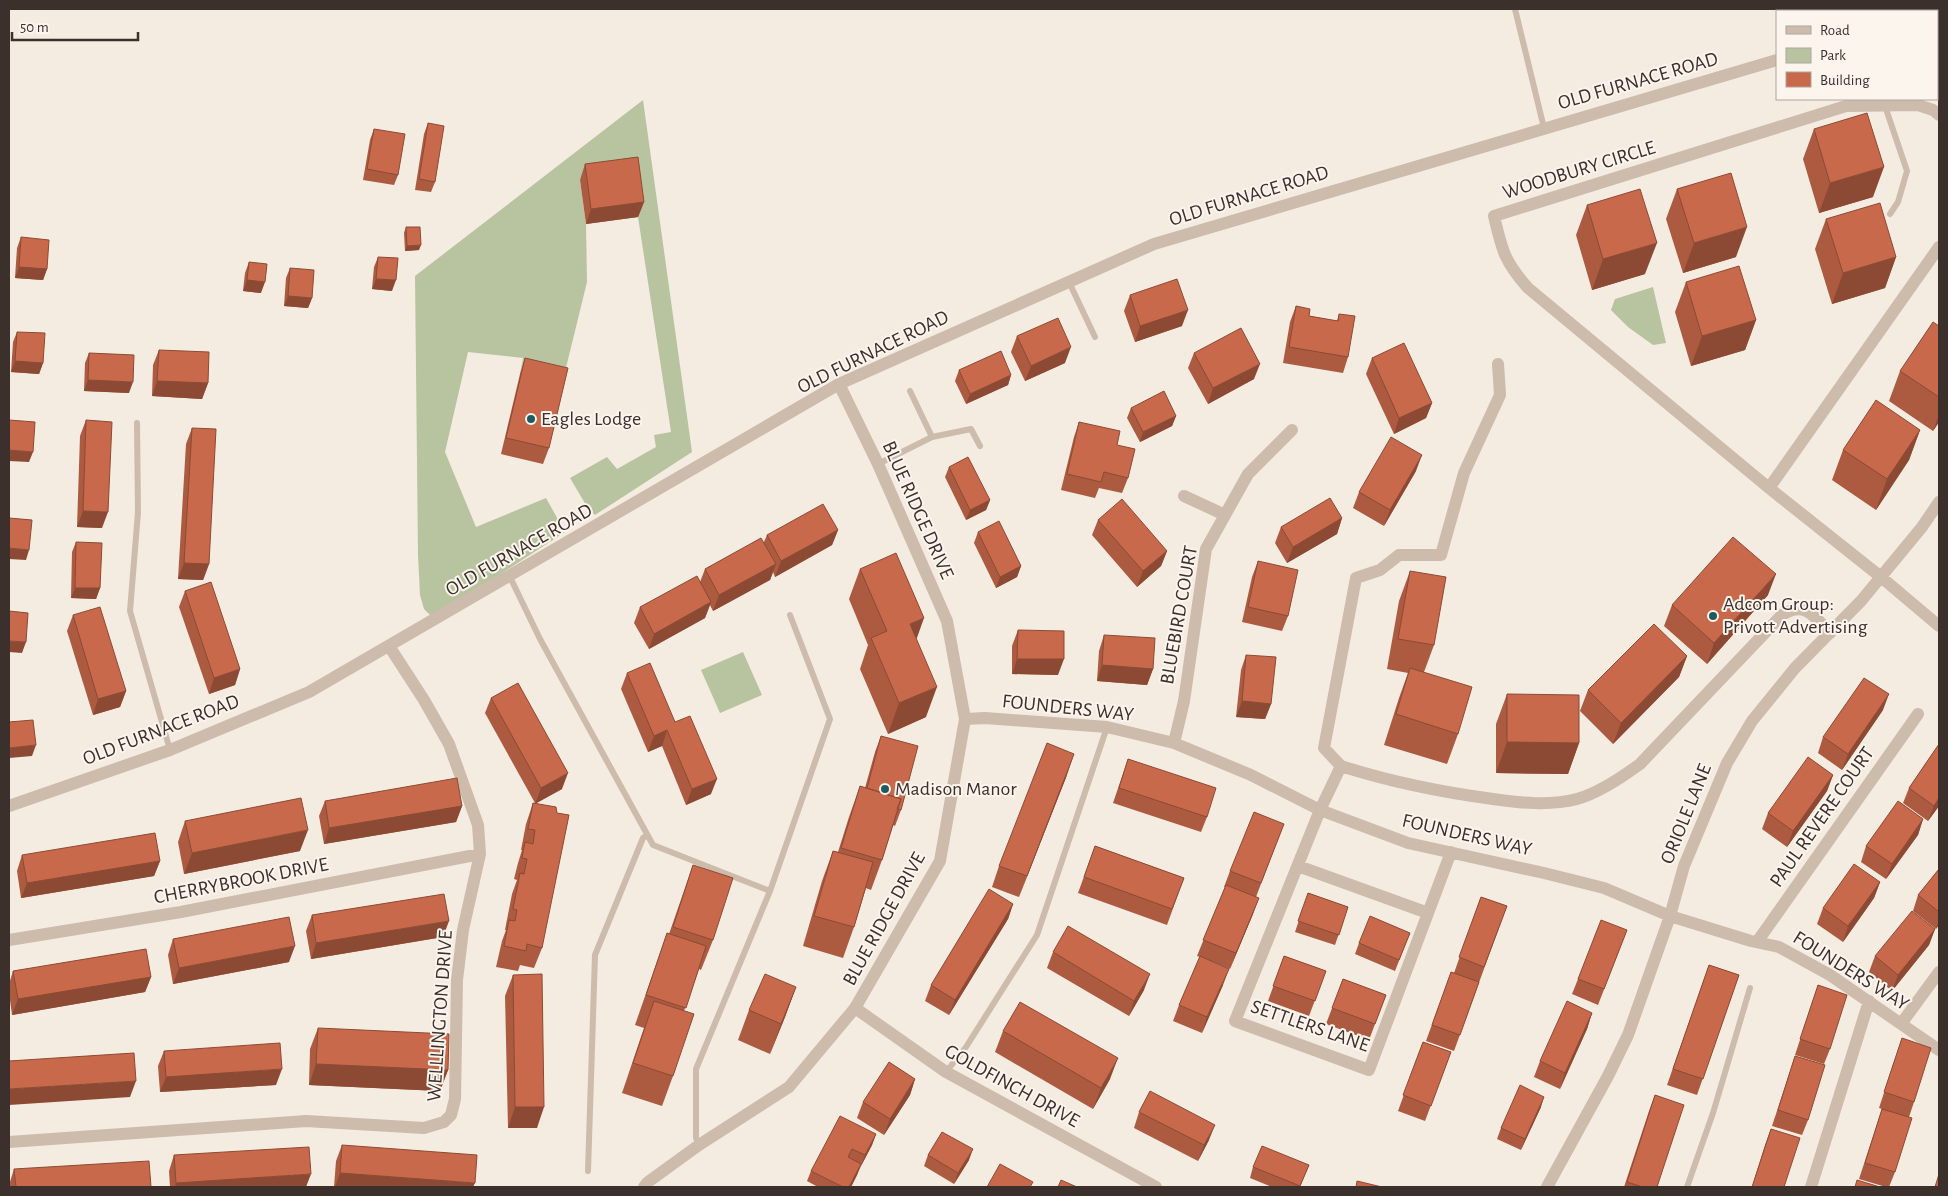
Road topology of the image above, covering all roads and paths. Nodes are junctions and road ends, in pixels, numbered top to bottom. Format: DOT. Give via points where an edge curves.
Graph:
graph roads {
  1 [pos="1515,9"];
  2 [pos="1776,60"];
  3 [pos="1885,106"];
  4 [pos="1939,115"];
  5 [pos="1544,128"];
  6 [pos="1890,214"];
  7 [pos="1939,247"];
  8 [pos="1069,282"];
  9 [pos="1094,337"];
  10 [pos="1498,364"];
  11 [pos="840,384"];
  12 [pos="910,391"];
  13 [pos="137,423"];
  14 [pos="1292,430"];
  15 [pos="932,437"];
  16 [pos="980,446"];
  17 [pos="878,464"];
  18 [pos="1769,488"];
  19 [pos="1184,496"];
  20 [pos="1939,502"];
  21 [pos="1225,514"];
  22 [pos="510,576"];
  23 [pos="1881,576"];
  24 [pos="790,615"];
  25 [pos="1939,626"];
  26 [pos="1830,633"];
  27 [pos="389,646"];
  28 [pos="1918,714"];
  29 [pos="965,719"];
  30 [pos="1107,727"];
  31 [pos="1174,743"];
  32 [pos="170,750"];
  33 [pos="1340,766"];
  34 [pos="9,806"];
  35 [pos="1320,810"];
  36 [pos="647,835"];
  37 [pos="1450,852"];
  38 [pos="480,854"];
  39 [pos="1298,866"];
  40 [pos="770,890"];
  41 [pos="1428,913"];
  42 [pos="1670,916"];
  43 [pos="9,940"];
  44 [pos="1757,942"];
  45 [pos="1939,972"];
  46 [pos="1750,988"];
  47 [pos="1869,1001"];
  48 [pos="855,1008"];
  49 [pos="1901,1024"];
  50 [pos="1939,1050"];
  51 [pos="946,1072"];
  52 [pos="9,1142"];
  53 [pos="699,1146"];
  54 [pos="588,1171"];
  55 [pos="644,1187"];
  56 [pos="1156,1187"];
  57 [pos="1547,1187"];
  58 [pos="1687,1187"];
  59 [pos="1811,1187"];
  1 -- 5 [label="lane"];
  2 -- 5 [label="street, OLD FURNACE ROAD"];
  3 -- 4 [label="street, WOODBURY CIRCLE" via="1918,105"];
  3 -- 6 [label="lane" via="1906,171 1898,202"];
  3 -- 18 [label="street, WOODBURY CIRCLE" via="1846,106 1494,216 1502,249 1512,269 1528,288"];
  5 -- 8 [label="street, OLD FURNACE ROAD" via="1154,244"];
  7 -- 18 [label="street"];
  8 -- 9 [label="lane"];
  8 -- 11 [label="street, OLD FURNACE ROAD"];
  10 -- 33 [label="street" via="1500,396 1464,473 1441,555 1399,555 1380,570 1356,578 1324,748"];
  11 -- 17 [label="street, BLUE RIDGE DRIVE"];
  11 -- 22 [label="street, OLD FURNACE ROAD"];
  12 -- 15 [label="lane"];
  13 -- 32 [label="lane" via="138,512 130,611"];
  14 -- 21 [label="street, BLUEBIRD COURT" via="1248,474"];
  15 -- 16 [label="lane" via="971,429"];
  15 -- 17 [label="lane"];
  17 -- 29 [label="street, BLUE RIDGE DRIVE" via="947,621"];
  18 -- 23 [label="street, WOODBURY CIRCLE"];
  19 -- 21 [label="street"];
  20 -- 23 [label="street, ORIOLE LANE"];
  21 -- 31 [label="street, BLUEBIRD COURT" via="1206,549 1184,701"];
  22 -- 27 [label="street, OLD FURNACE ROAD"];
  22 -- 36 [label="lane" via="540,639"];
  23 -- 25 [label="street, WOODBURY CIRCLE"];
  23 -- 26 [label="street, ORIOLE LANE"];
  24 -- 40 [label="lane" via="830,719"];
  26 -- 33 [label="street" via="1807,610 1789,611 1640,764 1578,799 1532,803 1471,797 1388,781"];
  26 -- 42 [label="street, ORIOLE LANE" via="1795,668 1752,721 1727,763 1684,866"];
  27 -- 32 [label="street, OLD FURNACE ROAD" via="309,692"];
  27 -- 38 [label="street, WELLLINGTON DRIVE" via="449,744 478,824"];
  28 -- 44 [label="street, PAUL REVERE COURT"];
  29 -- 30 [label="street, FOUNDERS WAY"];
  29 -- 48 [label="street, BLUE RIDGE DRIVE" via="940,861"];
  30 -- 31 [label="street, FOUNDERS WAY"];
  30 -- 51 [label="lane" via="1037,935 966,1048"];
  31 -- 35 [label="street, FOUNDERS WAY" via="1251,774"];
  32 -- 34 [label="street, OLD FURNACE ROAD"];
  33 -- 35 [label="street, SETTLERS LANE"];
  35 -- 37 [label="street, FOUNDERS WAY" via="1408,843"];
  35 -- 39 [label="street, SETTLERS LANE"];
  36 -- 40 [label="lane" via="653,845"];
  36 -- 54 [label="lane" via="595,955"];
  37 -- 41 [label="street, SETTLERS LANE"];
  37 -- 42 [label="street, FOUNDERS WAY" via="1604,888"];
  38 -- 43 [label="street, CHERRYBROOK DRIVE" via="181,912"];
  38 -- 52 [label="street, WELLLINGTON DRIVE" via="457,980 455,1099 451,1115 444,1122 424,1128 306,1121"];
  39 -- 41 [label="street"];
  39 -- 41 [label="street, SETTLERS LANE" via="1235,1020 1369,1070"];
  40 -- 53 [label="lane" via="696,1069 696,1138"];
  42 -- 44 [label="street, FOUNDERS WAY"];
  42 -- 57 [label="street, ORIOLE LANE" via="1620,1051"];
  44 -- 47 [label="street, FOUNDERS WAY" via="1779,947"];
  45 -- 49 [label="street"];
  46 -- 58 [label="lane"];
  47 -- 49 [label="street, FOUNDERS WAY"];
  47 -- 59 [label="street"];
  48 -- 51 [label="street, GOLDFINCH DRIVE"];
  48 -- 53 [label="street, BLUE RIDGE DRIVE" via="789,1086"];
  49 -- 50 [label="street, FOUNDERS WAY"];
  51 -- 56 [label="street, GOLDFINCH DRIVE"];
  53 -- 55 [label="street, BLUE RIDGE DRIVE"];
}
